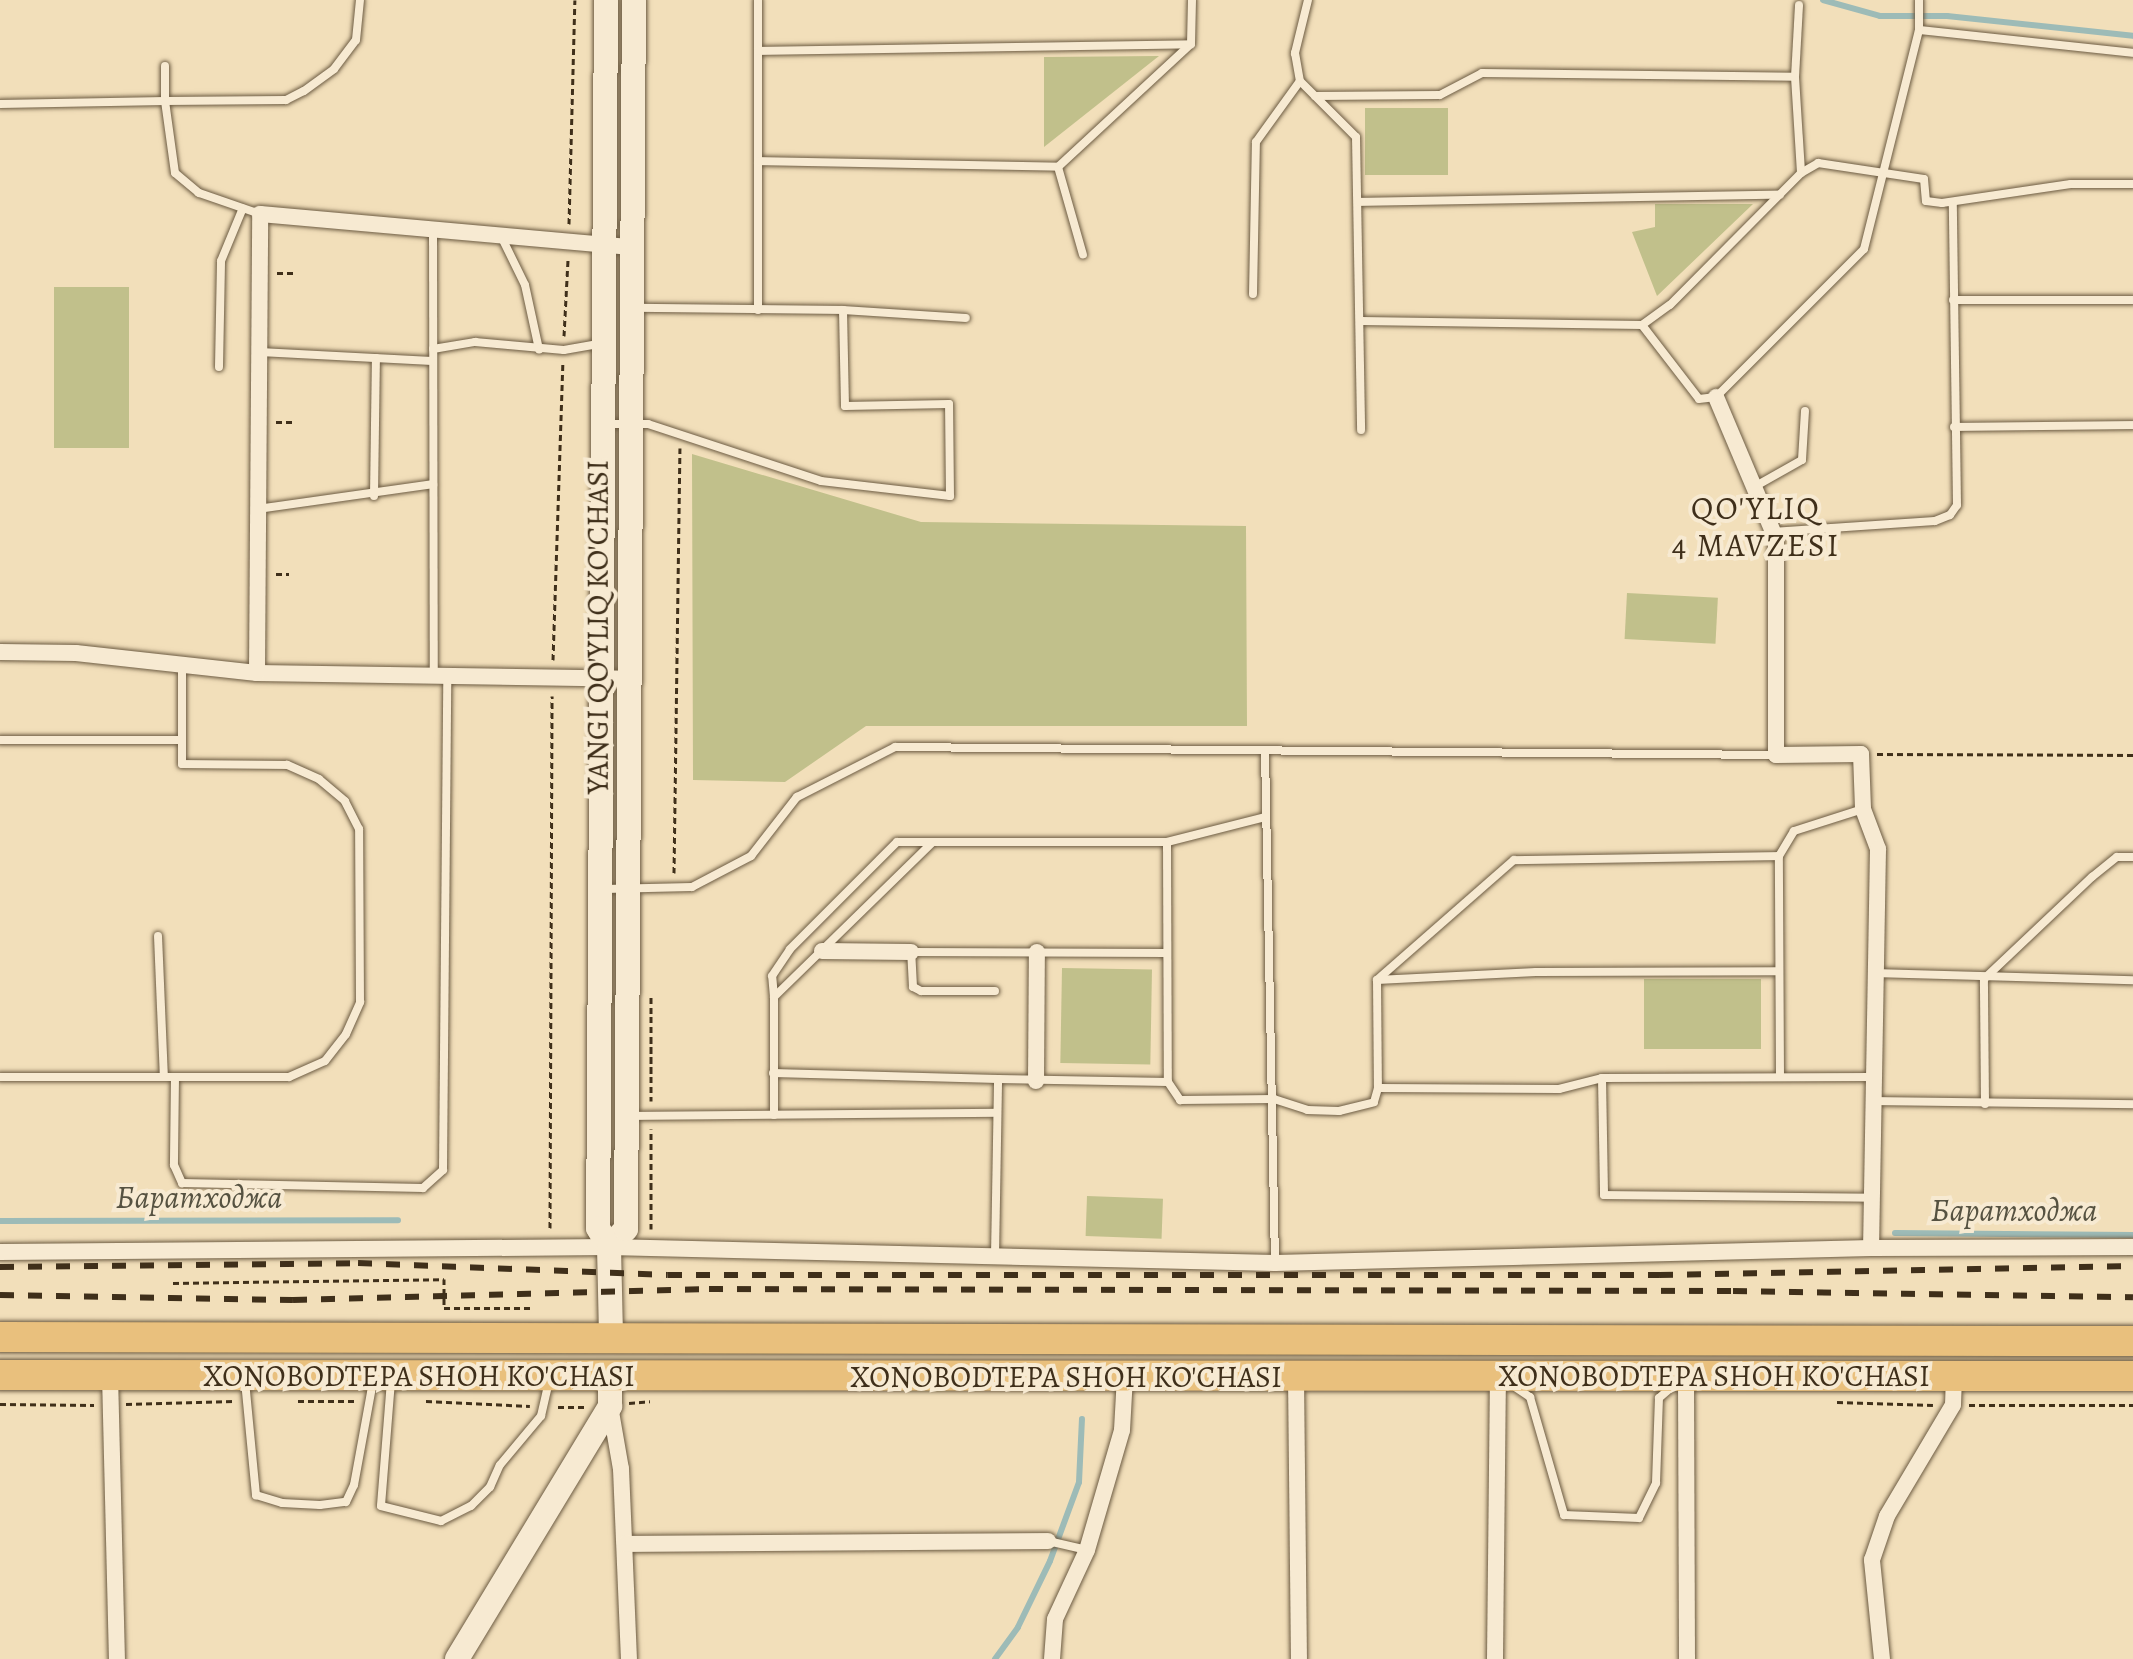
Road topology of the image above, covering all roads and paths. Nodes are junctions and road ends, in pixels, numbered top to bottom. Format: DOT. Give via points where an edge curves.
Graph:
graph roads {
  1 [pos="360,0"];
  2 [pos="575,0"];
  3 [pos="606,0"];
  4 [pos="634,0"];
  5 [pos="758,0"];
  6 [pos="1192,0"];
  7 [pos="1308,0"];
  8 [pos="1919,0"];
  9 [pos="1799,5"];
  10 [pos="1919,30"];
  11 [pos="1191,44"];
  12 [pos="758,51"];
  13 [pos="2133,53"];
  14 [pos="165,66"];
  15 [pos="1795,77"];
  16 [pos="1300,81"];
  17 [pos="1315,96"];
  18 [pos="165,101"];
  19 [pos="0,104"];
  20 [pos="758,161"];
  21 [pos="1058,167"];
  22 [pos="1884,169"];
  23 [pos="1801,173"];
  24 [pos="2133,184"];
  25 [pos="1780,195"];
  26 [pos="1358,202"];
  27 [pos="1953,203"];
  28 [pos="243,208"];
  29 [pos="260,214"];
  30 [pos="433,226"];
  31 [pos="502,238"];
  32 [pos="568,244"];
  33 [pos="604,246"];
  34 [pos="632,247"];
  35 [pos="1083,255"];
  36 [pos="1253,294"];
  37 [pos="1953,300"];
  38 [pos="2133,300"];
  39 [pos="632,308"];
  40 [pos="758,310"];
  41 [pos="843,310"];
  42 [pos="966,318"];
  43 [pos="1361,321"];
  44 [pos="1642,325"];
  45 [pos="603,343"];
  46 [pos="433,349"];
  47 [pos="539,349"];
  48 [pos="564,350"];
  49 [pos="259,352"];
  50 [pos="376,358"];
  51 [pos="433,361"];
  52 [pos="219,367"];
  53 [pos="1716,397"];
  54 [pos="1805,411"];
  55 [pos="603,424"];
  56 [pos="631,424"];
  57 [pos="2133,425"];
  58 [pos="1954,427"];
  59 [pos="1361,430"];
  60 [pos="680,443"];
  61 [pos="433,484"];
  62 [pos="1754,487"];
  63 [pos="374,496"];
  64 [pos="258,509"];
  65 [pos="1772,532"];
  66 [pos="0,652"];
  67 [pos="182,667"];
  68 [pos="257,673"];
  69 [pos="441,676"];
  70 [pos="552,678"];
  71 [pos="629,679"];
  72 [pos="601,680"];
  73 [pos="0,740"];
  74 [pos="181,740"];
  75 [pos="1265,751"];
  76 [pos="1861,754"];
  77 [pos="1776,755"];
  78 [pos="2133,755"];
  79 [pos="1863,809"];
  80 [pos="1266,817"];
  81 [pos="1167,842"];
  82 [pos="932,843"];
  83 [pos="1779,856"];
  84 [pos="2133,857"];
  85 [pos="600,889"];
  86 [pos="628,889"];
  87 [pos="674,889"];
  88 [pos="158,936"];
  89 [pos="822,951"];
  90 [pos="911,952"];
  91 [pos="1037,952"];
  92 [pos="1167,953"];
  93 [pos="1779,971"];
  94 [pos="1876,973"];
  95 [pos="1984,979"];
  96 [pos="1377,980"];
  97 [pos="2133,980"];
  98 [pos="650,986"];
  99 [pos="995,991"];
  100 [pos="774,997"];
  101 [pos="773,1073"];
  102 [pos="1780,1076"];
  103 [pos="0,1077"];
  104 [pos="164,1077"];
  105 [pos="175,1077"];
  106 [pos="1873,1077"];
  107 [pos="1602,1078"];
  108 [pos="998,1079"];
  109 [pos="1036,1081"];
  110 [pos="1168,1082"];
  111 [pos="1378,1088"];
  112 [pos="1274,1099"];
  113 [pos="1873,1101"];
  114 [pos="1985,1104"];
  115 [pos="2133,1104"];
  116 [pos="997,1113"];
  117 [pos="774,1115"];
  118 [pos="639,1116"];
  119 [pos="1871,1198"];
  120 [pos="550,1228"];
  121 [pos="651,1229"];
  122 [pos="1871,1242"];
  123 [pos="609,1247"];
  124 [pos="2133,1247"];
  125 [pos="0,1252"];
  126 [pos="995,1256"];
  127 [pos="1275,1263"];
  128 [pos="173,1283"];
  129 [pos="533,1308"];
  130 [pos="0,1337"];
  131 [pos="611,1338"];
  132 [pos="2133,1341"];
  133 [pos="0,1375"];
  134 [pos="110,1375"];
  135 [pos="245,1376"];
  136 [pos="383,1376"];
  137 [pos="1125,1376"];
  138 [pos="1296,1376"];
  139 [pos="1498,1376"];
  140 [pos="1686,1376"];
  141 [pos="1954,1376"];
  142 [pos="2133,1376"];
  143 [pos="549,1377"];
  144 [pos="610,1392"];
  145 [pos="625,1544"];
  146 [pos="1056,1544"];
  147 [pos="1087,1550"];
  148 [pos="117,1659"];
  149 [pos="457,1659"];
  150 [pos="629,1659"];
  151 [pos="1052,1659"];
  152 [pos="1299,1659"];
  153 [pos="1495,1659"];
  154 [pos="1687,1659"];
  155 [pos="1882,1659"];
  1 -- 18 [label="lane" via="356,40 334,69 304,91 286,100"];
  2 -- 32 [label="path"];
  3 -- 33 [label="main road, YANGI QO'YLIQ KO'CHASI"];
  4 -- 34 [label="main road, YANGI QO'YLIQ KO'CHASI"];
  5 -- 12 [label="lane"];
  6 -- 11 [label="lane"];
  7 -- 16 [label="lane" via="1295,53"];
  8 -- 10 [label="lane"];
  9 -- 15 [label="lane"];
  10 -- 13 [label="lane"];
  10 -- 22 [label="lane"];
  11 -- 12 [label="lane"];
  11 -- 21 [label="lane"];
  12 -- 20 [label="lane"];
  14 -- 18 [label="lane"];
  15 -- 17 [label="lane" via="1494,72 1440,95"];
  15 -- 23 [label="lane"];
  16 -- 17 [label="lane"];
  16 -- 36 [label="lane" via="1256,142"];
  17 -- 26 [label="lane" via="1356,137"];
  18 -- 19 [label="lane"];
  18 -- 28 [label="lane" via="175,173 199,193"];
  20 -- 21 [label="lane"];
  20 -- 40 [label="lane"];
  21 -- 35 [label="lane"];
  22 -- 23 [label="lane" via="1818,163"];
  22 -- 27 [label="lane" via="1924,179 1926,201"];
  22 -- 53 [label="lane" via="1864,249"];
  23 -- 25 [label="lane"];
  24 -- 27 [label="lane" via="2071,184"];
  25 -- 26 [label="lane"];
  25 -- 44 [label="lane" via="1670,305"];
  26 -- 43 [label="lane"];
  27 -- 37 [label="lane"];
  28 -- 29 [label="lane"];
  28 -- 52 [label="lane" via="221,261"];
  29 -- 30 [label="street"];
  29 -- 49 [label="street"];
  30 -- 31 [label="street"];
  30 -- 46 [label="lane"];
  31 -- 32 [label="street"];
  31 -- 47 [label="lane" via="525,285"];
  32 -- 33 [label="street"];
  32 -- 48 [label="path"];
  33 -- 34 [label="street"];
  33 -- 45 [label="main road, YANGI QO'YLIQ KO'CHASI"];
  34 -- 39 [label="main road, YANGI QO'YLIQ KO'CHASI"];
  37 -- 38 [label="lane"];
  37 -- 58 [label="lane"];
  39 -- 40 [label="lane"];
  39 -- 56 [label="main road, YANGI QO'YLIQ KO'CHASI"];
  40 -- 41 [label="lane"];
  41 -- 42 [label="lane"];
  41 -- 56 [label="lane" via="845,406 949,404 950,496 821,481 648,424"];
  43 -- 44 [label="lane"];
  43 -- 59 [label="lane"];
  44 -- 53 [label="lane" via="1699,399"];
  45 -- 48 [label="lane"];
  45 -- 55 [label="main road, YANGI QO'YLIQ KO'CHASI"];
  46 -- 47 [label="lane" via="475,342"];
  46 -- 51 [label="lane"];
  47 -- 48 [label="lane"];
  48 -- 70 [label="path"];
  49 -- 50 [label="lane"];
  49 -- 64 [label="street"];
  50 -- 51 [label="lane"];
  50 -- 63 [label="lane"];
  51 -- 61 [label="lane"];
  53 -- 62 [label="street"];
  54 -- 62 [label="lane" via="1802,460"];
  55 -- 56 [label="lane"];
  55 -- 72 [label="main road, YANGI QO'YLIQ KO'CHASI"];
  56 -- 71 [label="main road, YANGI QO'YLIQ KO'CHASI"];
  57 -- 58 [label="lane"];
  58 -- 65 [label="lane" via="1957,505 1950,515"];
  60 -- 87 [label="path"];
  61 -- 63 [label="lane"];
  61 -- 69 [label="lane"];
  62 -- 65 [label="street"];
  63 -- 64 [label="lane"];
  64 -- 68 [label="street"];
  65 -- 77 [label="street"];
  66 -- 67 [label="street" via="76,653"];
  67 -- 68 [label="street"];
  67 -- 74 [label="lane"];
  68 -- 69 [label="street"];
  69 -- 70 [label="street"];
  69 -- 105 [label="lane" via="443,1170 423,1188 182,1183 174,1165"];
  70 -- 72 [label="street"];
  70 -- 120 [label="path"];
  71 -- 72 [label="street"];
  71 -- 86 [label="main road, YANGI QO'YLIQ KO'CHASI"];
  72 -- 85 [label="main road, YANGI QO'YLIQ KO'CHASI"];
  73 -- 74 [label="lane"];
  74 -- 105 [label="lane" via="182,764 287,765 319,779 345,801 359,829 360,1002 346,1034 325,1061 289,1077"];
  75 -- 77 [label="lane"];
  75 -- 80 [label="lane"];
  75 -- 87 [label="lane" via="895,747 797,797 751,856 692,887"];
  76 -- 77 [label="street"];
  76 -- 78 [label="path"];
  76 -- 79 [label="street"];
  79 -- 83 [label="lane" via="1794,831"];
  79 -- 94 [label="street" via="1878,849"];
  80 -- 81 [label="lane"];
  80 -- 112 [label="lane"];
  81 -- 82 [label="lane"];
  81 -- 92 [label="lane"];
  82 -- 89 [label="lane"];
  82 -- 100 [label="lane" via="897,842 868,869 790,949 772,976"];
  83 -- 93 [label="lane"];
  83 -- 96 [label="lane" via="1514,860"];
  84 -- 95 [label="lane" via="2117,857 2092,877"];
  85 -- 86 [label="lane"];
  85 -- 123 [label="main road, YANGI QO'YLIQ KO'CHASI" via="598,1228"];
  86 -- 87 [label="lane"];
  86 -- 118 [label="main road, YANGI QO'YLIQ KO'CHASI"];
  88 -- 104 [label="lane"];
  89 -- 90 [label="street"];
  89 -- 100 [label="lane"];
  90 -- 91 [label="lane"];
  90 -- 99 [label="lane" via="913,987 921,991"];
  91 -- 92 [label="lane"];
  91 -- 109 [label="street"];
  92 -- 110 [label="lane"];
  93 -- 96 [label="lane" via="1536,972"];
  93 -- 102 [label="lane"];
  94 -- 95 [label="lane"];
  94 -- 106 [label="street"];
  95 -- 97 [label="lane"];
  95 -- 114 [label="lane"];
  96 -- 111 [label="lane"];
  98 -- 118 [label="path"];
  100 -- 101 [label="lane"];
  101 -- 108 [label="lane"];
  101 -- 117 [label="lane"];
  102 -- 106 [label="lane"];
  102 -- 107 [label="lane"];
  103 -- 104 [label="lane"];
  104 -- 105 [label="lane"];
  106 -- 113 [label="street"];
  107 -- 111 [label="lane" via="1559,1089"];
  107 -- 119 [label="lane" via="1604,1195"];
  108 -- 109 [label="lane"];
  108 -- 116 [label="lane"];
  109 -- 110 [label="lane"];
  110 -- 112 [label="lane" via="1180,1100"];
  111 -- 112 [label="lane" via="1374,1102 1350,1110 1307,1110"];
  112 -- 127 [label="lane"];
  113 -- 114 [label="lane"];
  113 -- 119 [label="street"];
  114 -- 115 [label="lane"];
  116 -- 117 [label="lane"];
  116 -- 126 [label="lane"];
  117 -- 118 [label="lane"];
  118 -- 121 [label="path"];
  118 -- 123 [label="main road, YANGI QO'YLIQ KO'CHASI" via="626,1229"];
  119 -- 122 [label="street"];
  122 -- 124 [label="street"];
  122 -- 127 [label="street"];
  123 -- 125 [label="street"];
  123 -- 126 [label="street"];
  123 -- 131 [label="main road, YANGI QO'YLIQ KO'CHASI"];
  126 -- 127 [label="street"];
  128 -- 129 [label="path" via="444,1279 444,1308"];
  130 -- 131 [label="highway, XONOBODTEPA SHOH KO'CHASI"];
  131 -- 132 [label="highway, XONOBODTEPA SHOH KO'CHASI"];
  131 -- 144 [label="highway"];
  133 -- 134 [label="highway, XONOBODTEPA SHOH KO'CHASI"];
  134 -- 135 [label="highway, XONOBODTEPA SHOH KO'CHASI"];
  134 -- 148 [label="street"];
  135 -- 136 [label="highway, XONOBODTEPA SHOH KO'CHASI"];
  135 -- 136 [label="lane" via="256,1495 320,1505 346,1502"];
  136 -- 143 [label="highway, XONOBODTEPA SHOH KO'CHASI"];
  136 -- 143 [label="lane" via="381,1506 441,1521 471,1506 490,1487 500,1465 541,1416"];
  137 -- 138 [label="highway, XONOBODTEPA SHOH KO'CHASI"];
  137 -- 144 [label="highway, XONOBODTEPA SHOH KO'CHASI"];
  137 -- 147 [label="street" via="1122,1430"];
  138 -- 139 [label="highway, XONOBODTEPA SHOH KO'CHASI"];
  138 -- 152 [label="street"];
  139 -- 140 [label="highway, XONOBODTEPA SHOH KO'CHASI"];
  139 -- 140 [label="lane" via="1530,1397 1564,1515 1639,1518 1656,1483 1659,1398"];
  139 -- 153 [label="street"];
  140 -- 141 [label="highway, XONOBODTEPA SHOH KO'CHASI"];
  140 -- 154 [label="street"];
  141 -- 142 [label="highway, XONOBODTEPA SHOH KO'CHASI"];
  141 -- 155 [label="street" via="1953,1405 1887,1516 1872,1560"];
  143 -- 144 [label="highway, XONOBODTEPA SHOH KO'CHASI"];
  144 -- 145 [label="street"];
  144 -- 149 [label="main road"];
  145 -- 146 [label="street"];
  145 -- 150 [label="street"];
  146 -- 147 [label="lane"];
  147 -- 151 [label="street" via="1055,1619"];
}
